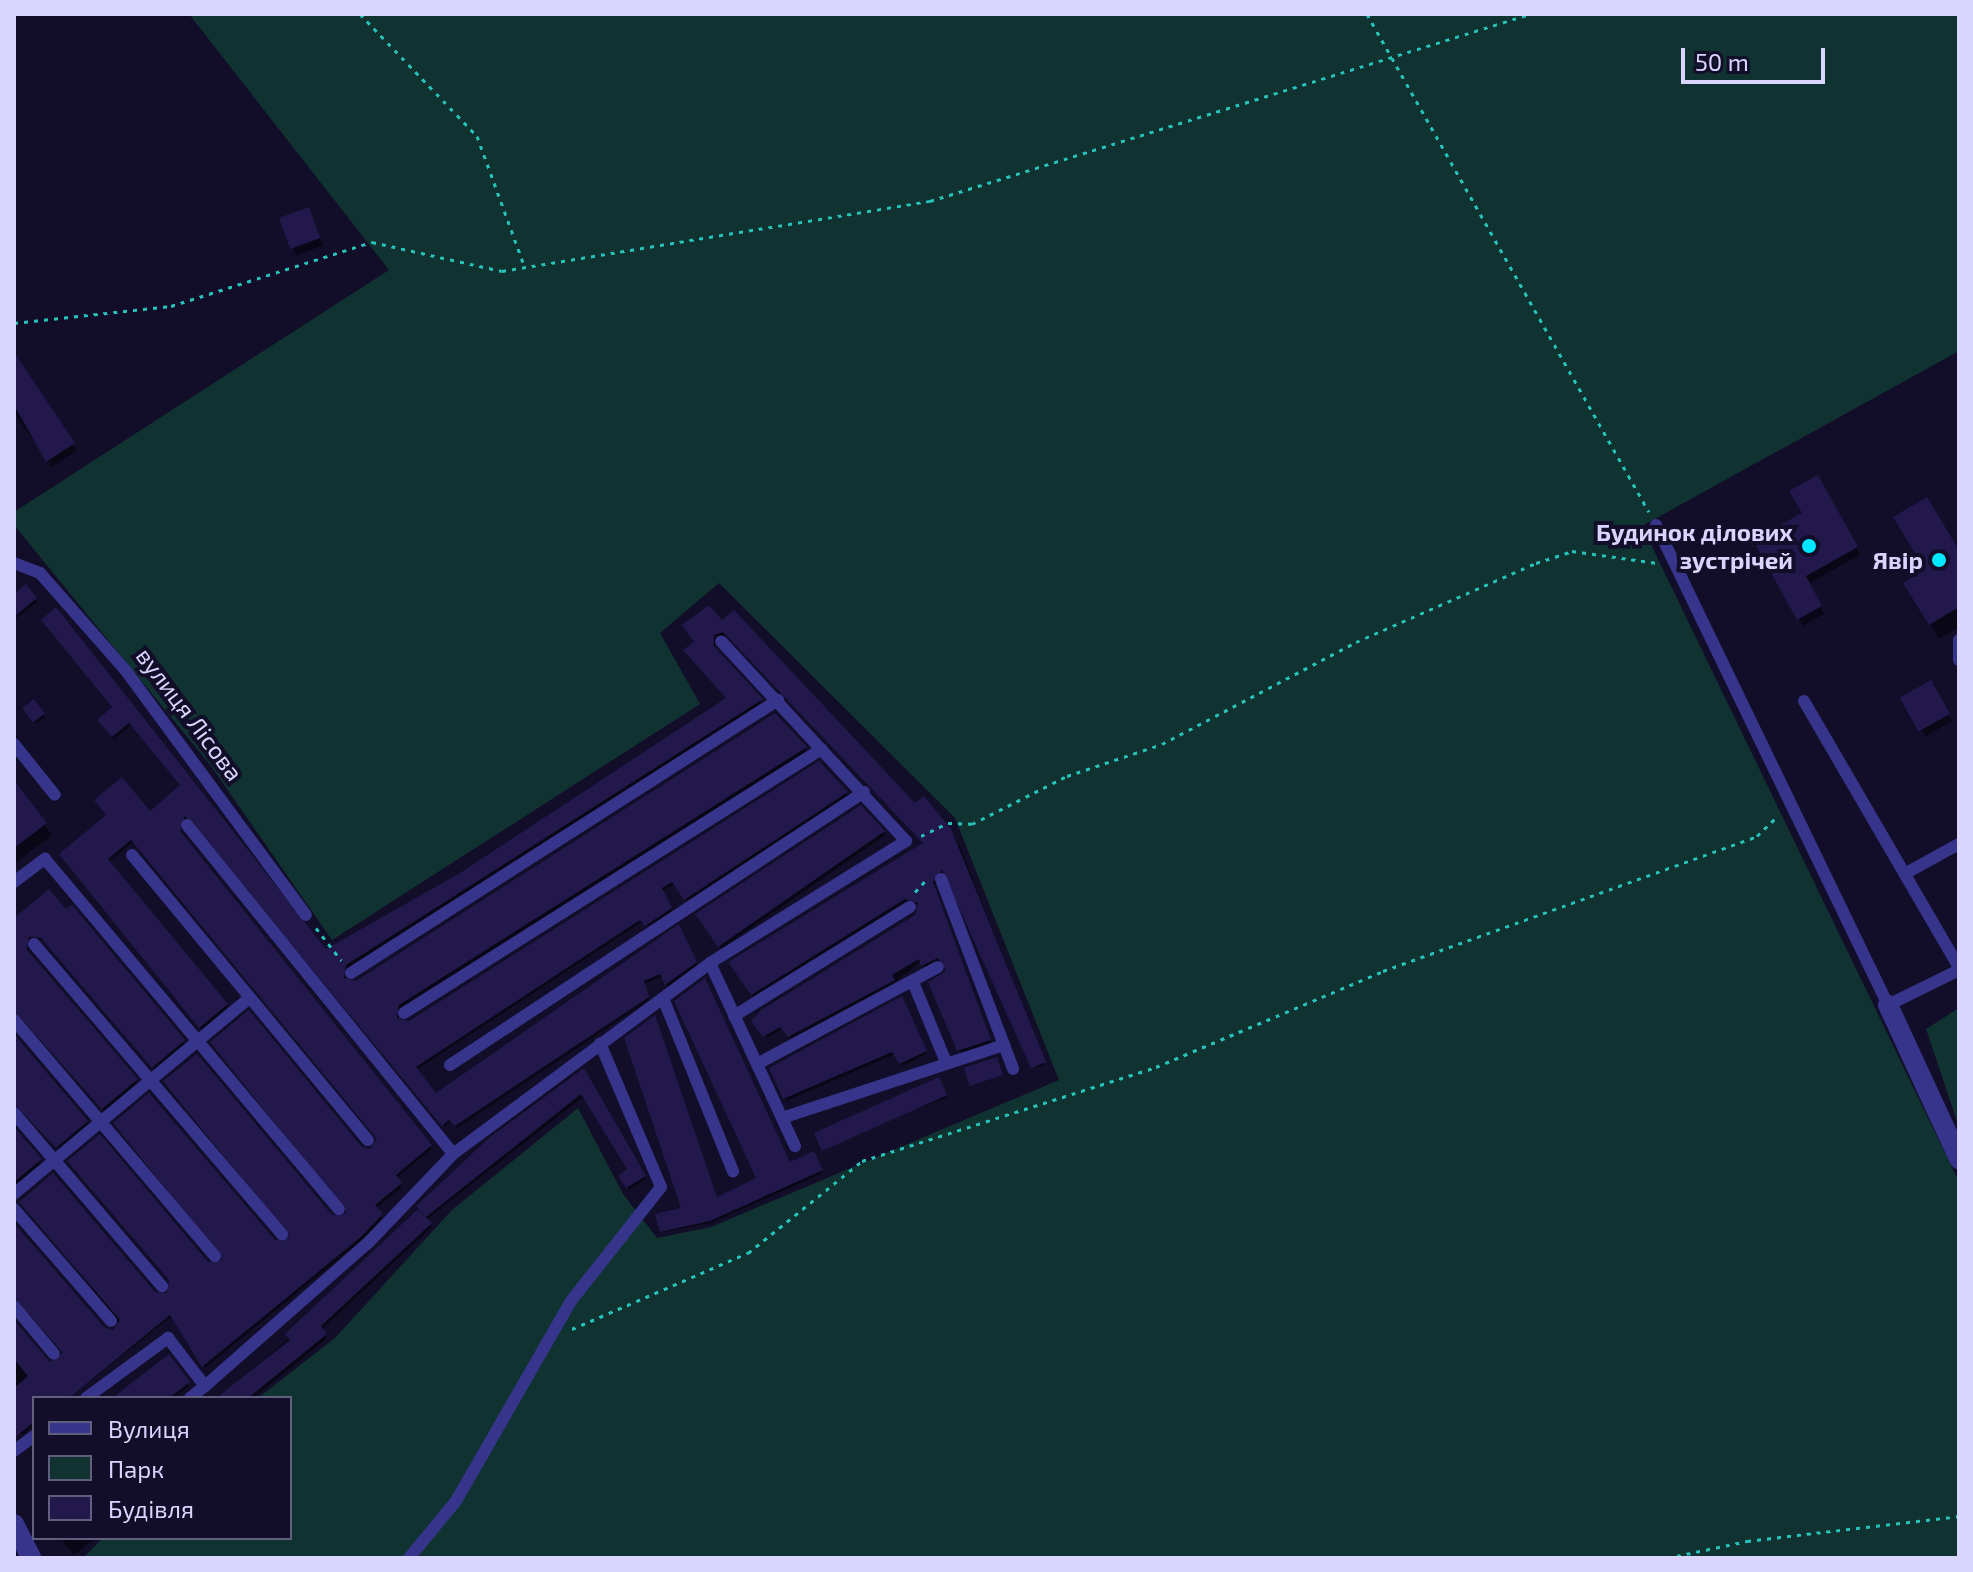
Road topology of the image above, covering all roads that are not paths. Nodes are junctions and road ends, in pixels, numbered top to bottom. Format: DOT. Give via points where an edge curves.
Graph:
graph roads {
  1 [pos="1656,525"];
  2 [pos="14,563"];
  3 [pos="1959,640"];
  4 [pos="721,641"];
  5 [pos="1959,660"];
  6 [pos="778,700"];
  7 [pos="1804,701"];
  8 [pos="14,744"];
  9 [pos="821,749"];
  10 [pos="864,792"];
  11 [pos="55,795"];
  12 [pos="187,825"];
  13 [pos="1959,844"];
  14 [pos="132,855"];
  15 [pos="1908,872"];
  16 [pos="941,879"];
  17 [pos="14,882"];
  18 [pos="910,907"];
  19 [pos="306,915"];
  20 [pos="34,944"];
  21 [pos="710,963"];
  22 [pos="938,967"];
  23 [pos="1959,969"];
  24 [pos="351,973"];
  25 [pos="913,982"];
  26 [pos="663,998"];
  27 [pos="248,999"];
  28 [pos="1888,1005"];
  29 [pos="404,1013"];
  30 [pos="734,1016"];
  31 [pos="14,1020"];
  32 [pos="196,1039"];
  33 [pos="600,1043"];
  34 [pos="1004,1045"];
  35 [pos="946,1062"];
  36 [pos="757,1064"];
  37 [pos="450,1065"];
  38 [pos="1013,1069"];
  39 [pos="149,1080"];
  40 [pos="14,1113"];
  41 [pos="782,1118"];
  42 [pos="100,1122"];
  43 [pos="368,1140"];
  44 [pos="795,1146"];
  45 [pos="453,1154"];
  46 [pos="1959,1159"];
  47 [pos="55,1161"];
  48 [pos="733,1171"];
  49 [pos="14,1194"];
  50 [pos="14,1209"];
  51 [pos="339,1209"];
  52 [pos="282,1234"];
  53 [pos="215,1256"];
  54 [pos="162,1286"];
  55 [pos="14,1306"];
  56 [pos="111,1321"];
  57 [pos="54,1354"];
  58 [pos="205,1386"];
  59 [pos="89,1396"];
  60 [pos="192,1396"];
  61 [pos="32,1438"];
  62 [pos="14,1451"];
  63 [pos="14,1524"];
  64 [pos="31,1558"];
  65 [pos="409,1558"];
  1 -- 28 [label="lane"];
  2 -- 19 [label="lane, вулиця Лісова" via="40,573 85,622"];
  3 -- 5 [label="lane"];
  4 -- 6 [label="lane"];
  6 -- 9 [label="lane"];
  6 -- 24 [label="lane"];
  7 -- 15 [label="lane"];
  8 -- 11 [label="lane"];
  9 -- 10 [label="lane"];
  9 -- 29 [label="lane"];
  10 -- 21 [label="lane" via="906,841"];
  10 -- 37 [label="lane"];
  12 -- 45 [label="lane"];
  13 -- 15 [label="lane"];
  14 -- 27 [label="lane"];
  15 -- 23 [label="lane"];
  16 -- 34 [label="lane"];
  17 -- 32 [label="lane" via="45,859"];
  18 -- 30 [label="lane"];
  20 -- 39 [label="lane"];
  21 -- 26 [label="lane"];
  21 -- 30 [label="lane"];
  22 -- 25 [label="lane"];
  23 -- 28 [label="lane"];
  25 -- 35 [label="lane"];
  25 -- 36 [label="lane"];
  26 -- 33 [label="lane"];
  26 -- 48 [label="lane"];
  27 -- 32 [label="lane"];
  27 -- 43 [label="lane"];
  28 -- 46 [label="street"];
  30 -- 36 [label="lane"];
  31 -- 42 [label="lane"];
  32 -- 39 [label="lane"];
  32 -- 51 [label="lane"];
  33 -- 45 [label="lane"];
  33 -- 65 [label="lane" via="661,1187 550,1337 456,1501"];
  34 -- 35 [label="lane"];
  34 -- 38 [label="lane"];
  35 -- 41 [label="lane"];
  36 -- 41 [label="lane"];
  39 -- 42 [label="lane"];
  39 -- 52 [label="lane"];
  40 -- 47 [label="lane"];
  41 -- 44 [label="lane"];
  42 -- 47 [label="lane"];
  42 -- 53 [label="lane"];
  45 -- 58 [label="lane" via="368,1243"];
  47 -- 49 [label="lane"];
  47 -- 54 [label="lane"];
  50 -- 56 [label="lane"];
  55 -- 57 [label="lane"];
  58 -- 59 [label="lane" via="168,1338"];
  58 -- 60 [label="lane"];
  61 -- 62 [label="lane"];
  63 -- 64 [label="street"];
}
